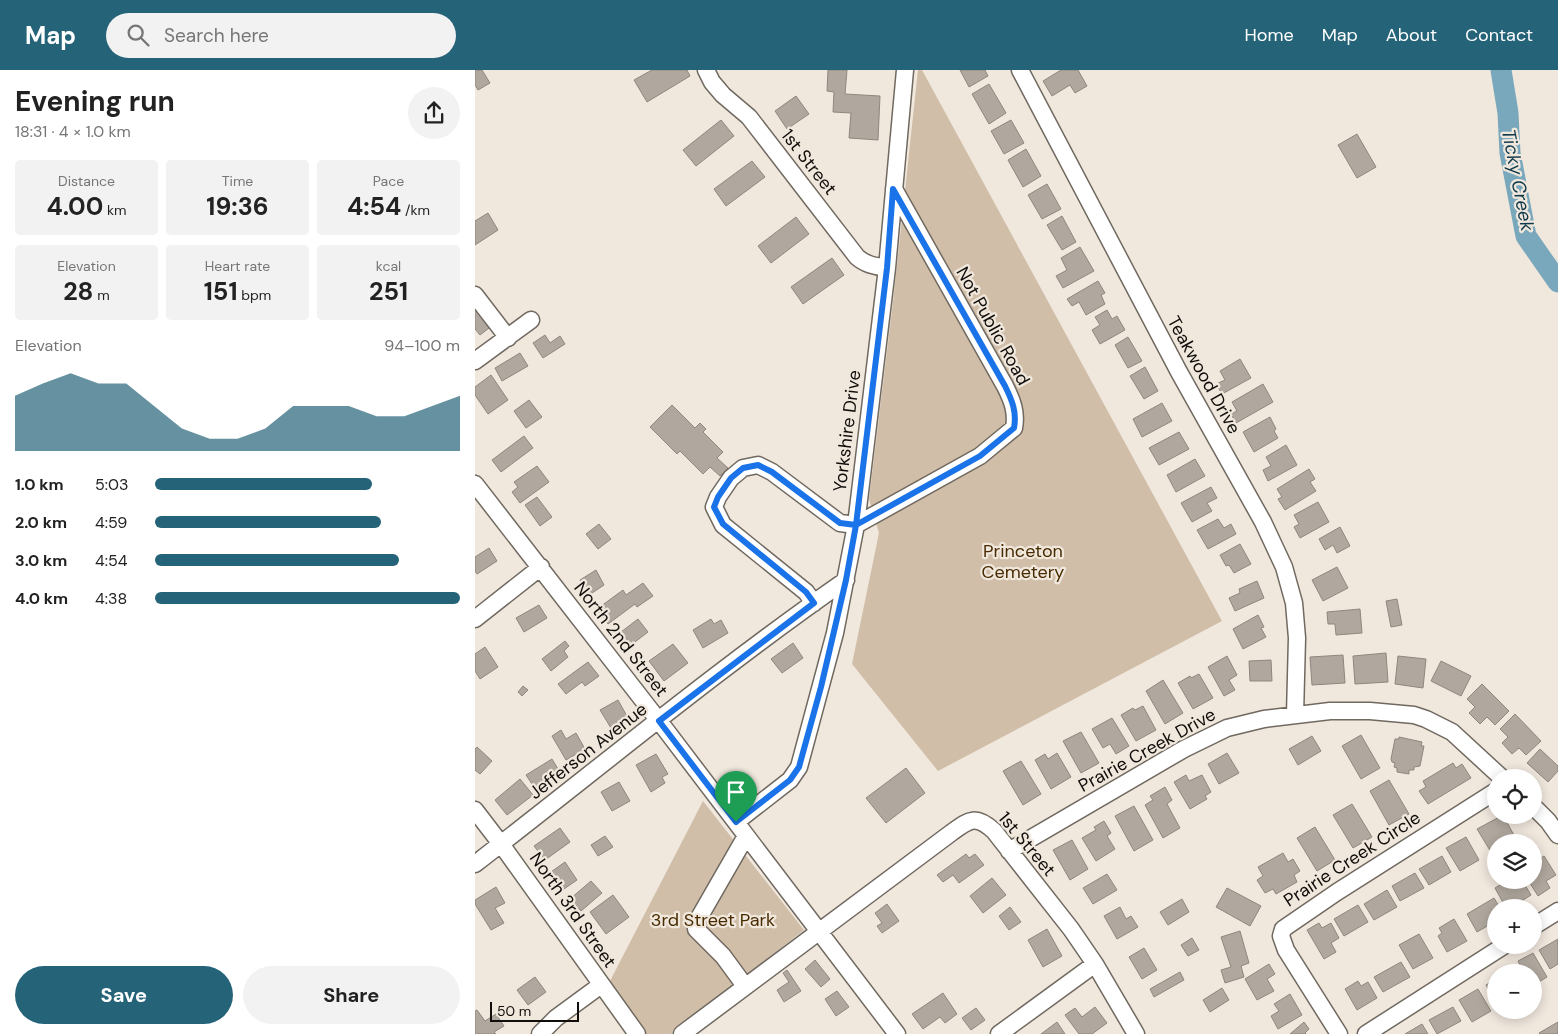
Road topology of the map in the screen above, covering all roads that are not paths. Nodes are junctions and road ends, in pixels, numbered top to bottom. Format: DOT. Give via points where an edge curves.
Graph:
graph roads {
  1 [pos="706,70"];
  2 [pos="905,70"];
  3 [pos="1025,72"];
  4 [pos="893,189"];
  5 [pos="887,268"];
  6 [pos="475,295"];
  7 [pos="531,320"];
  8 [pos="508,338"];
  9 [pos="475,361"];
  10 [pos="475,484"];
  11 [pos="856,525"];
  12 [pos="541,567"];
  13 [pos="846,580"];
  14 [pos="814,603"];
  15 [pos="475,619"];
  16 [pos="1295,715"];
  17 [pos="659,721"];
  18 [pos="1492,769"];
  19 [pos="1487,797"];
  20 [pos="475,810"];
  21 [pos="1542,815"];
  22 [pos="736,822"];
  23 [pos="1558,835"];
  24 [pos="747,836"];
  25 [pos="501,844"];
  26 [pos="1009,851"];
  27 [pos="475,864"];
  28 [pos="1558,911"];
  29 [pos="1542,921"];
  30 [pos="818,931"];
  31 [pos="1491,954"];
  32 [pos="1095,964"];
  33 [pos="601,985"];
  34 [pos="745,986"];
  35 [pos="541,1034"];
  36 [pos="637,1034"];
  37 [pos="682,1034"];
  38 [pos="897,1034"];
  39 [pos="999,1034"];
  40 [pos="1136,1034"];
  41 [pos="1339,1034"];
  42 [pos="1366,1034"];
  1 -- 5 [label="street, 1st Street" via="723,95 749,117 857,257 873,266"];
  2 -- 4 [label="street, Yorkshire Drive"];
  3 -- 16 [label="street, Teakwood Drive" via="1179,372 1263,522 1284,567 1294,603 1297,638"];
  4 -- 5 [label="street, Yorkshire Drive"];
  4 -- 11 [label="street, Not Public Road" via="1005,386 1016,417 1014,428 980,456"];
  5 -- 11 [label="street, Yorkshire Drive"];
  6 -- 8 [label="street"];
  7 -- 8 [label="street"];
  8 -- 9 [label="street"];
  10 -- 12 [label="street, North 2nd Street"];
  11 -- 13 [label="street, Yorkshire Drive"];
  11 -- 14 [label="street" via="840,523 758,465 743,468 731,478 718,497 714,507 723,524 806,592"];
  12 -- 15 [label="street"];
  12 -- 17 [label="street, North 2nd Street"];
  13 -- 14 [label="street, Jefferson Avenue"];
  13 -- 22 [label="street, Yorkshire Drive" via="799,767 790,780"];
  14 -- 17 [label="street, Jefferson Avenue"];
  16 -- 18 [label="street, Prairie Creek Drive" via="1370,711 1414,715 1452,732"];
  16 -- 26 [label="street, Prairie Creek Drive" via="1227,728 1184,749"];
  17 -- 22 [label="street, North 2nd Street"];
  17 -- 25 [label="street, Jefferson Avenue"];
  19 -- 41 [label="street, Prairie Creek Circle" via="1283,929 1281,936 1286,950"];
  20 -- 25 [label="street, North 3rd Street"];
  21 -- 23 [label="street"];
  22 -- 24 [label="street, North 2nd Street"];
  24 -- 30 [label="street, North 2nd Street"];
  24 -- 34 [label="street" via="696,923 696,929 723,956"];
  25 -- 27 [label="street, Jefferson Avenue"];
  25 -- 33 [label="street, North 3rd Street"];
  26 -- 30 [label="street, 1st Street" via="984,822 975,820 957,829"];
  26 -- 32 [label="street, 1st Street"];
  28 -- 29 [label="street"];
  30 -- 34 [label="street, 1st Street"];
  30 -- 38 [label="street, North 2nd Street"];
  31 -- 42 [label="street"];
  32 -- 39 [label="street"];
  32 -- 40 [label="street, 1st Street"];
  33 -- 35 [label="street" via="556,1018"];
  33 -- 36 [label="street, North 3rd Street"];
  34 -- 37 [label="street, 1st Street"];
}
